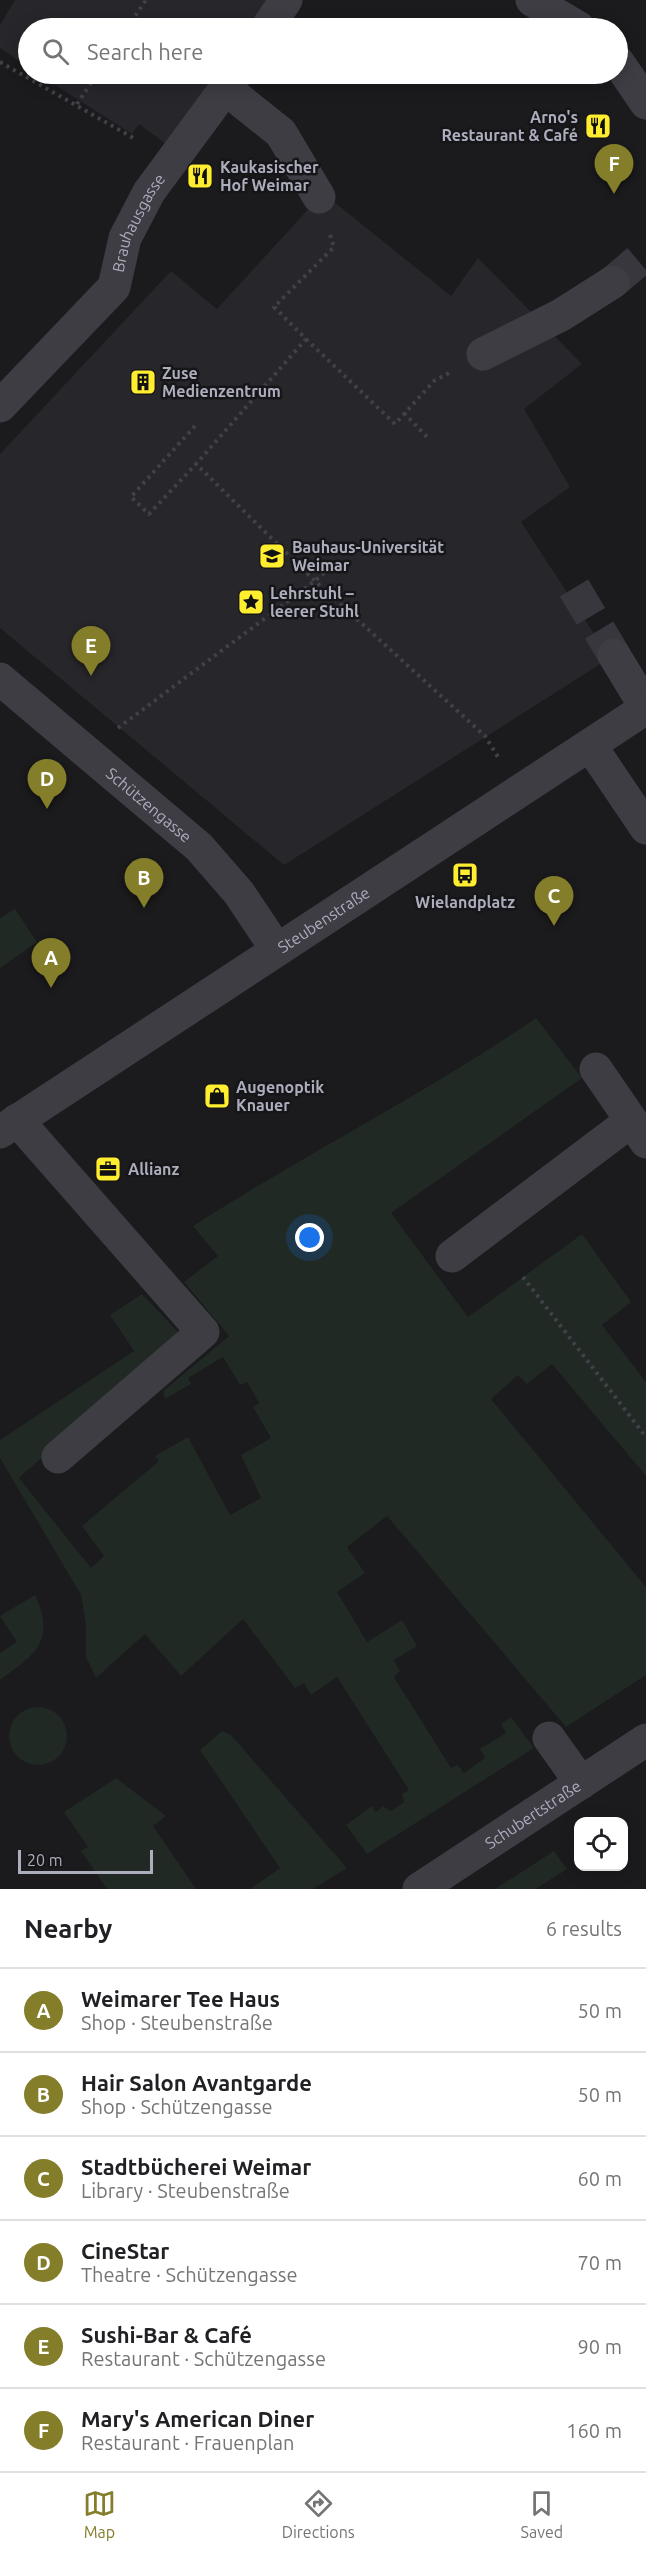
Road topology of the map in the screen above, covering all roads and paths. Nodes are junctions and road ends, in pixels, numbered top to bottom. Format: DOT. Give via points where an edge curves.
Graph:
graph roads {
  1 [pos="146,0"];
  2 [pos="286,0"];
  3 [pos="532,0"];
  4 [pos="134,18"];
  5 [pos="274,18"];
  6 [pos="562,18"];
  7 [pos="0,62"];
  8 [pos="18,72"];
  9 [pos="628,77"];
  10 [pos="40,84"];
  11 [pos="90,84"];
  12 [pos="229,84"];
  13 [pos="234,84"];
  14 [pos="646,103"];
  15 [pos="77,104"];
  16 [pos="172,160"];
  17 [pos="319,197"];
  18 [pos="613,282"];
  19 [pos="306,339"];
  20 [pos="483,354"];
  21 [pos="434,381"];
  22 [pos="0,406"];
  23 [pos="404,413"];
  24 [pos="195,426"];
  25 [pos="428,438"];
  26 [pos="196,464"];
  27 [pos="338,560"];
  28 [pos="315,581"];
  29 [pos="614,655"];
  30 [pos="0,679"];
  31 [pos="646,708"];
  32 [pos="590,745"];
  33 [pos="86,752"];
  34 [pos="518,792"];
  35 [pos="646,828"];
  36 [pos="277,950"];
  37 [pos="596,1069"];
  38 [pos="9,1126"];
  39 [pos="639,1132"];
  40 [pos="452,1256"];
  41 [pos="523,1277"];
  42 [pos="646,1437"];
  43 [pos="58,1457"];
  44 [pos="549,1738"];
  45 [pos="646,1740"];
  46 [pos="581,1783"];
  47 [pos="419,1889"];
  1 -- 4 [label="path"];
  2 -- 5 [label="street"];
  3 -- 6 [label="street"];
  7 -- 8 [label="path"];
  9 -- 14 [label="street"];
  10 -- 15 [label="path"];
  11 -- 15 [label="path"];
  12 -- 16 [label="street, Brauhausgasse"];
  13 -- 17 [label="street, Brauhausgasse" via="281,133"];
  15 -- 16 [label="path"];
  16 -- 22 [label="street, Brauhausgasse" via="149,192 125,238 114,287"];
  17 -- 19 [label="path" via="334,247 274,307"];
  18 -- 20 [label="street" via="561,315"];
  19 -- 23 [label="path" via="395,424"];
  19 -- 26 [label="path"];
  21 -- 23 [label="path"];
  23 -- 25 [label="path"];
  24 -- 26 [label="path" via="131,497 149,514"];
  26 -- 28 [label="path"];
  27 -- 28 [label="path"];
  28 -- 33 [label="path"];
  28 -- 34 [label="path" via="485,736"];
  29 -- 31 [label="street"];
  30 -- 33 [label="street, Schützengasse"];
  31 -- 32 [label="street, Steubenstraße"];
  32 -- 34 [label="street, Steubenstraße"];
  32 -- 35 [label="street"];
  33 -- 36 [label="street, Schützengasse" via="199,847 239,893"];
  34 -- 36 [label="street, Steubenstraße"];
  36 -- 38 [label="street, Steubenstraße"];
  37 -- 39 [label="street"];
  38 -- 43 [label="street" via="203,1332"];
  39 -- 40 [label="street"];
  41 -- 42 [label="path"];
  44 -- 46 [label="street"];
  45 -- 46 [label="street, Schubertstraße"];
  46 -- 47 [label="street, Schubertstraße"];
}
